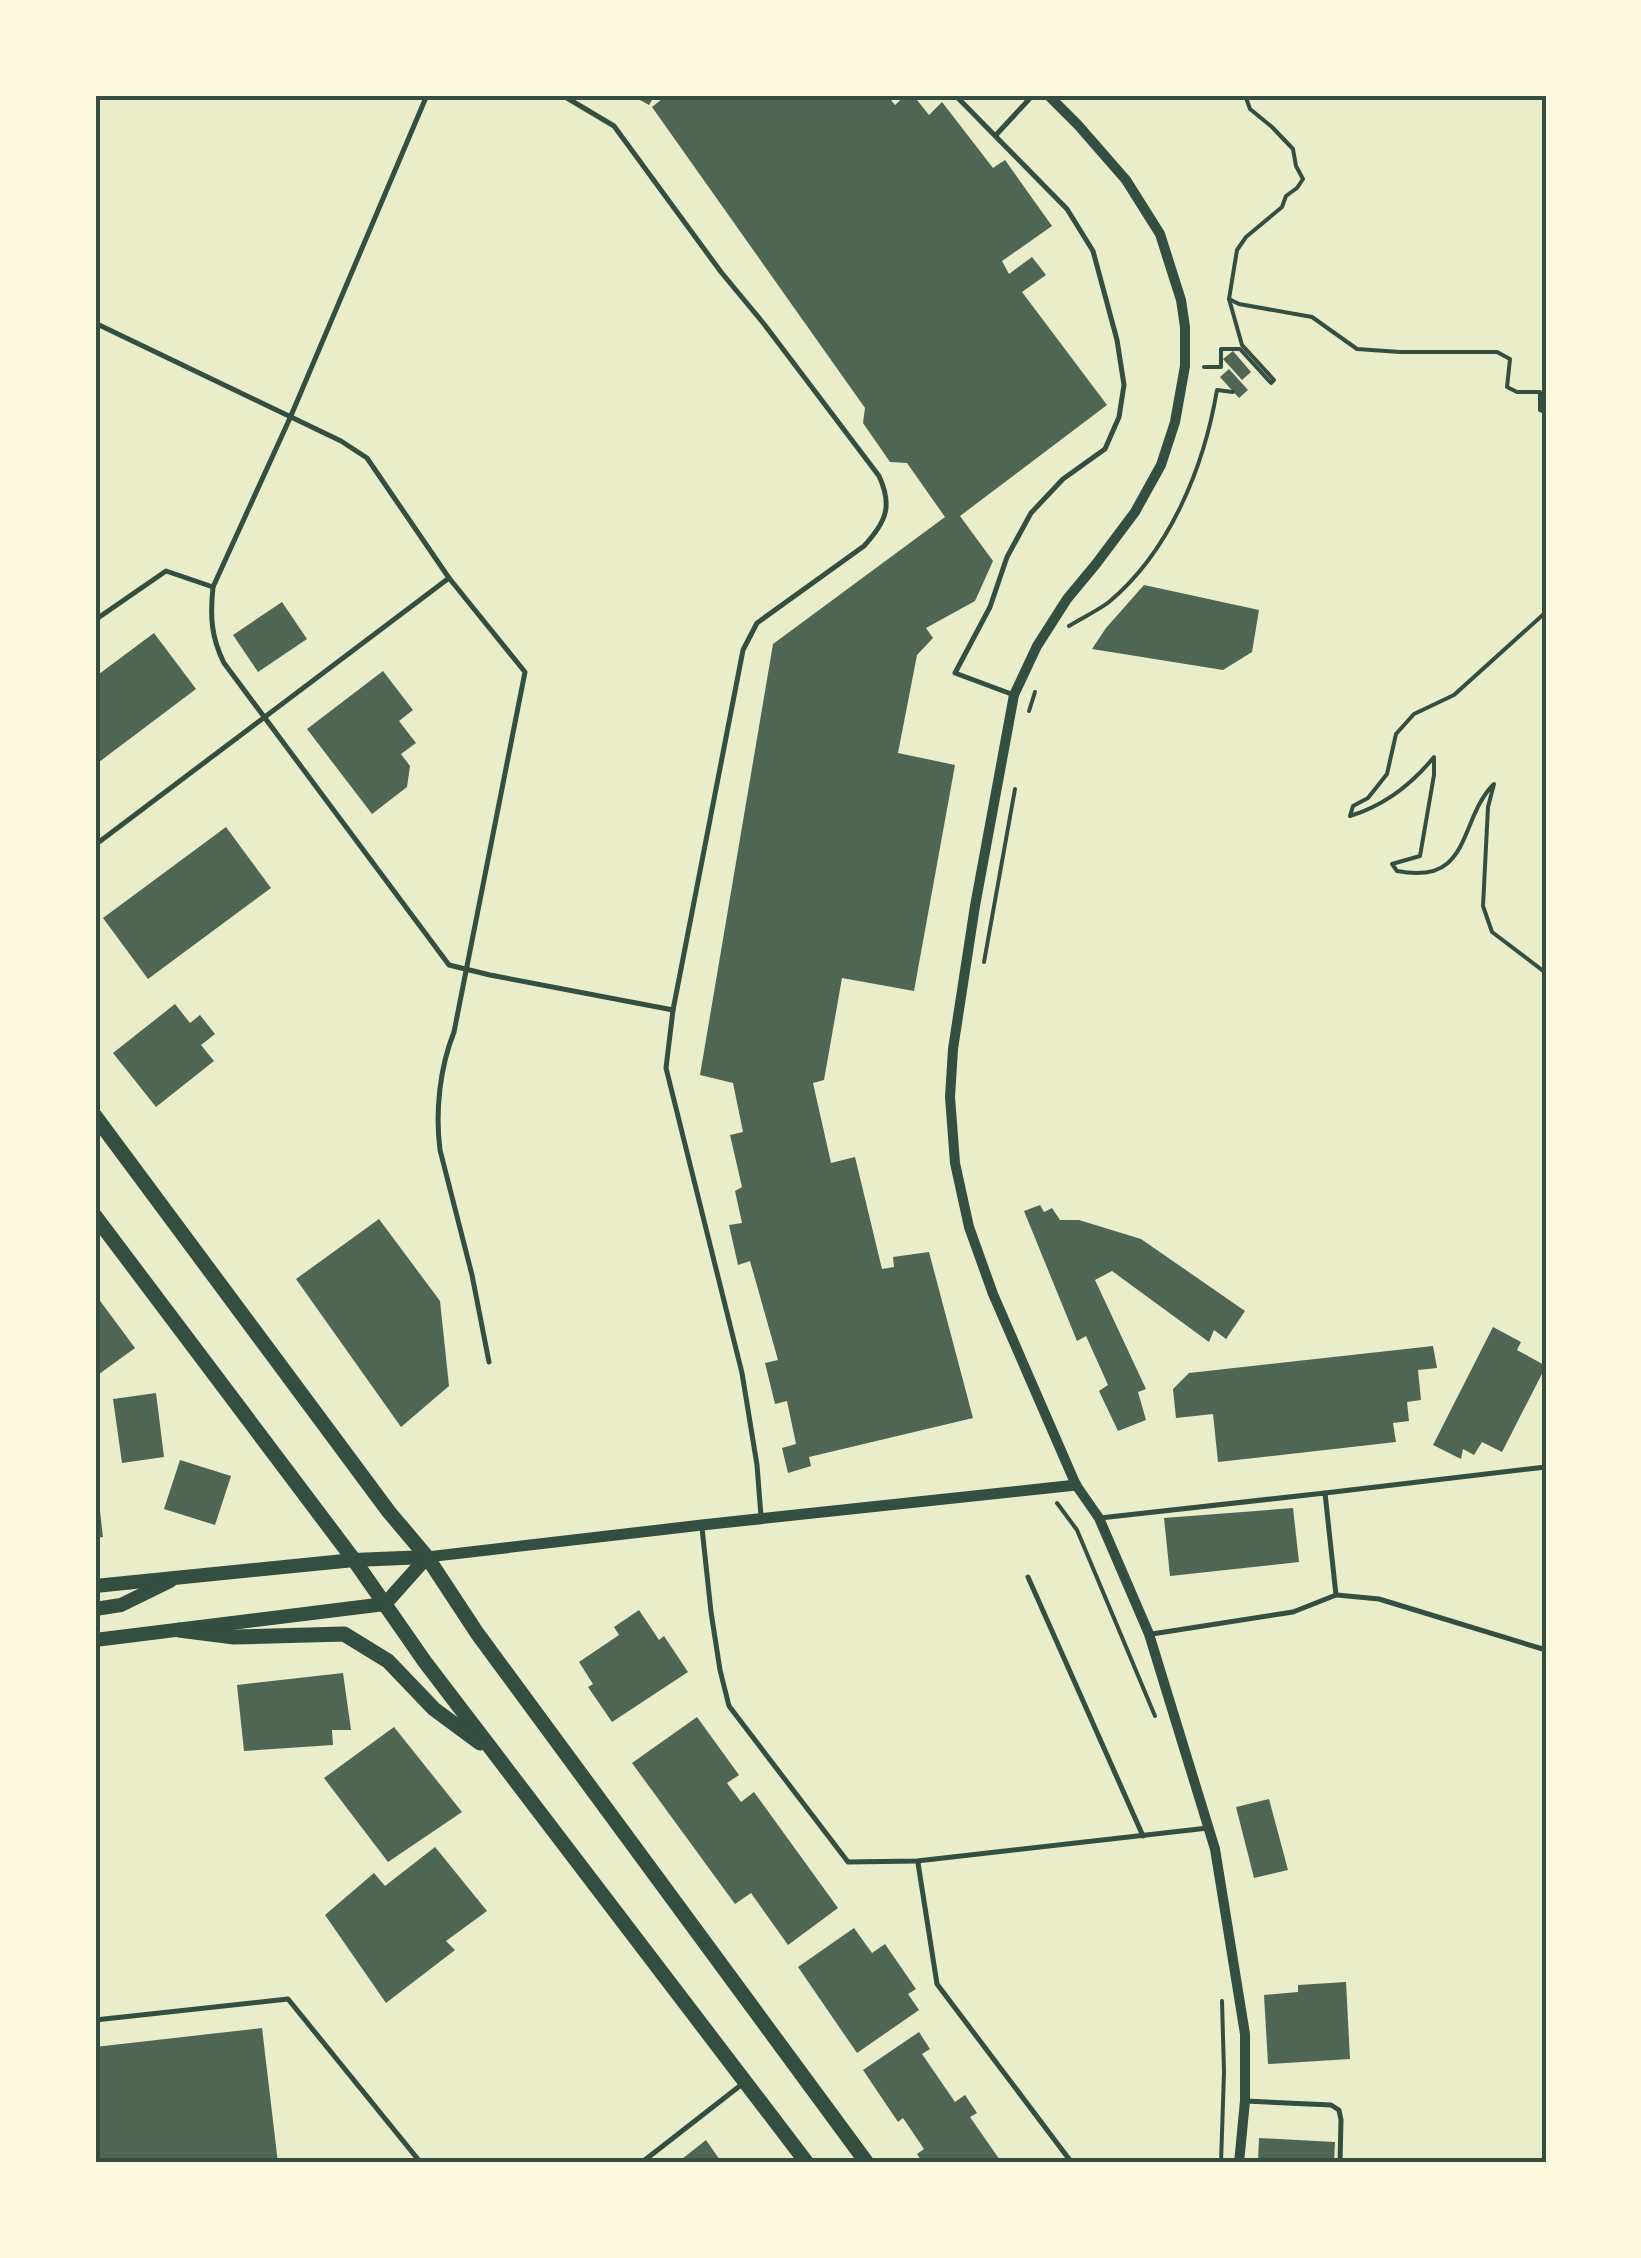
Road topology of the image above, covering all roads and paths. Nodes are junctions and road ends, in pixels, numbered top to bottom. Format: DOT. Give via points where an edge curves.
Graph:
graph roads {
  1 [pos="427,95"];
  2 [pos="562,95"];
  3 [pos="956,95"];
  4 [pos="1033,95"];
  5 [pos="1048,95"];
  6 [pos="1245,95"];
  7 [pos="996,135"];
  8 [pos="1230,299"];
  9 [pos="95,322"];
  10 [pos="1204,367"];
  11 [pos="1233,392"];
  12 [pos="1546,412"];
  13 [pos="290,418"];
  14 [pos="449,578"];
  15 [pos="213,587"];
  16 [pos="1546,612"];
  17 [pos="95,620"];
  18 [pos="1068,627"];
  19 [pos="1035,693"];
  20 [pos="1014,695"];
  21 [pos="1029,709"];
  22 [pos="264,718"];
  23 [pos="1016,782"];
  24 [pos="95,844"];
  25 [pos="984,962"];
  26 [pos="466,970"];
  27 [pos="1546,973"];
  28 [pos="672,1010"];
  29 [pos="95,1116"];
  30 [pos="95,1216"];
  31 [pos="488,1362"];
  32 [pos="1546,1467"];
  33 [pos="1076,1486"];
  34 [pos="1325,1493"];
  35 [pos="761,1518"];
  36 [pos="1100,1518"];
  37 [pos="702,1525"];
  38 [pos="427,1557"];
  39 [pos="354,1560"];
  40 [pos="1028,1577"];
  41 [pos="175,1578"];
  42 [pos="95,1586"];
  43 [pos="1336,1596"];
  44 [pos="384,1604"];
  45 [pos="95,1609"];
  46 [pos="179,1630"];
  47 [pos="1148,1634"];
  48 [pos="95,1640"];
  49 [pos="1546,1650"];
  50 [pos="496,1755"];
  51 [pos="1209,1828"];
  52 [pos="1144,1836"];
  53 [pos="918,1861"];
  54 [pos="95,2020"];
  55 [pos="746,2082"];
  56 [pos="1246,2100"];
  57 [pos="421,2163"];
  58 [pos="640,2163"];
  59 [pos="806,2163"];
  60 [pos="867,2163"];
  61 [pos="1072,2163"];
  62 [pos="1239,2163"];
  63 [pos="1340,2163"];
  1 -- 13 [label="lane"];
  2 -- 28 [label="lane" via="614,126 888,495 878,532 757,623 743,650"];
  3 -- 7 [label="lane"];
  4 -- 7 [label="lane"];
  5 -- 20 [label="street" via="1126,180 1160,234 1181,300 1185,366 1161,465 1066,600"];
  6 -- 8 [label="path" via="1250,109 1293,148 1303,180 1237,250"];
  7 -- 20 [label="lane" via="1067,209 1093,251 1124,385 1105,449 1031,513 955,674"];
  8 -- 10 [label="path" via="1242,345 1274,380 1240,349 1221,348 1221,368"];
  8 -- 12 [label="path" via="1312,317 1357,349 1496,352 1510,359 1507,387 1540,392 1540,410"];
  9 -- 13 [label="lane"];
  11 -- 18 [label="path" via="1217,390 1188,494 1141,570 1105,606"];
  13 -- 14 [label="lane" via="367,458"];
  13 -- 15 [label="lane"];
  14 -- 22 [label="lane"];
  14 -- 26 [label="lane" via="525,672"];
  15 -- 17 [label="lane" via="166,571"];
  15 -- 22 [label="lane" via="214,643"];
  16 -- 27 [label="path" via="1454,695 1414,714 1396,734 1387,774 1350,816 1415,780 1434,757 1420,856 1392,864 1418,875 1436,871 1464,843 1494,784 1483,906 1492,932"];
  19 -- 21 [label="path"];
  20 -- 33 [label="street" via="959,1001 950,1097 969,1227"];
  22 -- 24 [label="lane"];
  22 -- 26 [label="lane" via="450,965"];
  23 -- 25 [label="path"];
  26 -- 28 [label="lane"];
  26 -- 31 [label="lane" via="444,1056 438,1134"];
  28 -- 35 [label="lane" via="666,1068 742,1374"];
  29 -- 38 [label="main road"];
  30 -- 39 [label="main road"];
  32 -- 34 [label="lane"];
  33 -- 35 [label="street"];
  33 -- 36 [label="street"];
  34 -- 36 [label="lane"];
  34 -- 43 [label="lane"];
  35 -- 37 [label="street"];
  36 -- 47 [label="street"];
  37 -- 38 [label="street"];
  37 -- 53 [label="lane" via="729,1706 848,1862"];
  38 -- 39 [label="main road"];
  38 -- 44 [label="main road"];
  38 -- 60 [label="main road"];
  39 -- 41 [label="main road"];
  39 -- 44 [label="main road"];
  40 -- 52 [label="lane"];
  41 -- 42 [label="main road"];
  41 -- 45 [label="main road" via="121,1605"];
  43 -- 47 [label="lane" via="1292,1612"];
  43 -- 49 [label="lane" via="1379,1599"];
  44 -- 46 [label="main road"];
  44 -- 50 [label="main road"];
  46 -- 48 [label="main road"];
  46 -- 50 [label="main road" via="234,1637 344,1634 388,1662 434,1709"];
  47 -- 51 [label="street"];
  50 -- 55 [label="main road"];
  51 -- 52 [label="lane"];
  51 -- 56 [label="street" via="1244,2034"];
  52 -- 53 [label="lane"];
  53 -- 61 [label="lane" via="937,1984"];
  54 -- 57 [label="lane" via="288,1999"];
  55 -- 58 [label="lane"];
  55 -- 59 [label="main road"];
  56 -- 62 [label="street"];
  56 -- 63 [label="lane" via="1339,2110"];
}
